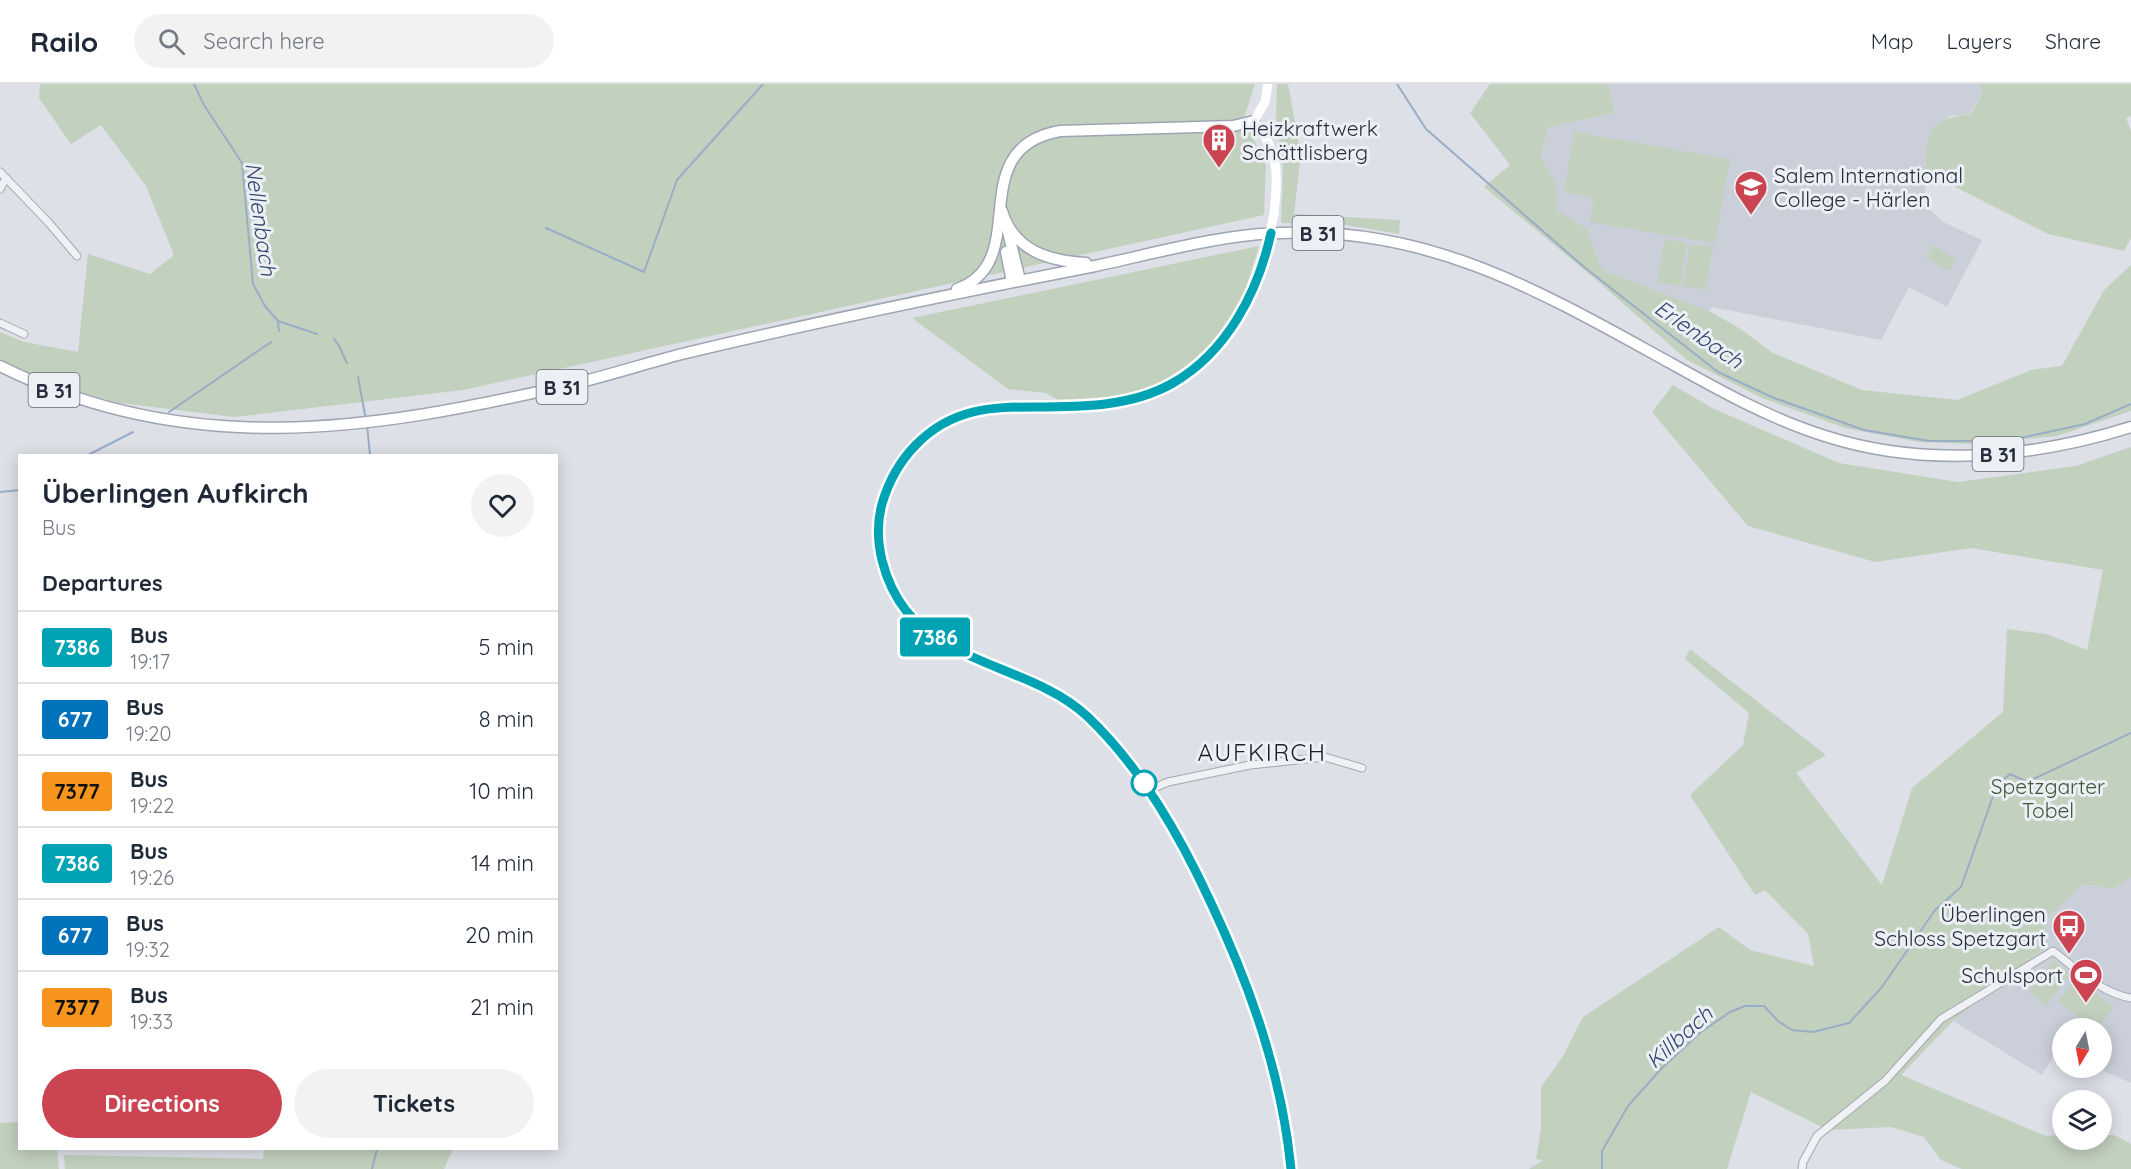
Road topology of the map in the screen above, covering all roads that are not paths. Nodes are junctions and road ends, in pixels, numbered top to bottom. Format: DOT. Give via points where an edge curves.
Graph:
graph roads {
  1 [pos="1268,84"];
  2 [pos="1254,121"];
  3 [pos="3,175"];
  4 [pos="0,189"];
  5 [pos="1001,218"];
  6 [pos="77,256"];
  7 [pos="1101,264"];
  8 [pos="1016,281"];
  9 [pos="935,298"];
  10 [pos="0,323"];
  11 [pos="24,334"];
  12 [pos="0,366"];
  13 [pos="2131,427"];
  14 [pos="1362,768"];
  15 [pos="1149,790"];
  16 [pos="2131,998"];
  17 [pos="1291,1169"];
  18 [pos="1802,1169"];
  1 -- 2 [label="street" via="1265,102"];
  2 -- 5 [label="main road" via="1233,126 1052,133 1022,149 1006,171"];
  2 -- 15 [label="street, bridge" via="1270,143 1276,160 1274,214 1265,258 1232,326 1199,364 1156,392 1109,404 1003,407 973,412 945,423 922,438 902,459 881,508 879,536 885,571 894,594 909,615 934,636 1028,679 1082,711 1121,752"];
  3 -- 4 [label="street"];
  3 -- 6 [label="street"];
  5 -- 7 [label="main road" via="1040,255 1061,262"];
  5 -- 8 [label="main road"];
  5 -- 9 [label="main road" via="992,258 981,274 964,287"];
  7 -- 8 [label="main road, B 31"];
  7 -- 13 [label="main road, B 31" via="1255,235 1330,233 1380,239 1460,259 1515,281 1740,402 1805,429 1863,446 1930,454 2008,453 2076,443"];
  8 -- 9 [label="main road, B 31"];
  9 -- 12 [label="main road, B 31" via="679,355 568,385 373,422 258,428 183,423 67,395"];
  10 -- 11 [label="street"];
  14 -- 15 [label="street" via="1325,757 1261,764 1167,782"];
  15 -- 17 [label="street" via="1196,870 1256,1011 1276,1076"];
  16 -- 18 [label="street" via="2099,986 2053,951 1941,1019 1885,1081 1817,1136"];
}
